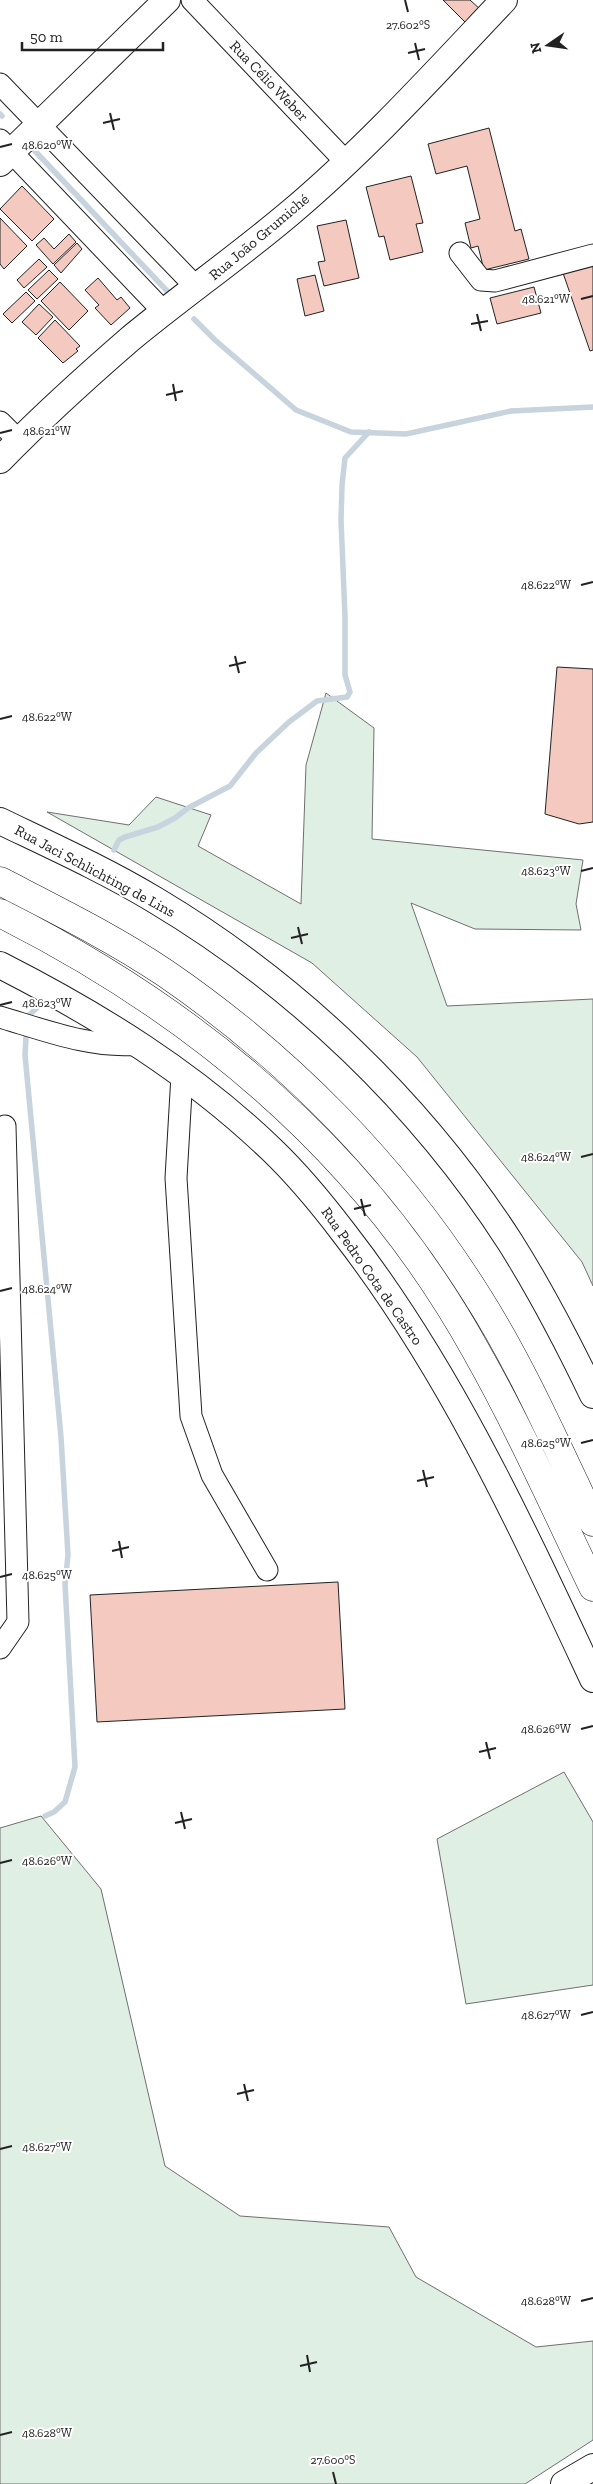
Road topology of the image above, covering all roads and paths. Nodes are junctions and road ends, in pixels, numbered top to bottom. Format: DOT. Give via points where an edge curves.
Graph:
graph roads {
  1 [pos="167,0"];
  2 [pos="192,0"];
  3 [pos="504,0"];
  4 [pos="0,84"];
  5 [pos="40,125"];
  6 [pos="4,152"];
  7 [pos="346,162"];
  8 [pos="460,253"];
  9 [pos="593,255"];
  10 [pos="197,288"];
  11 [pos="165,312"];
  12 [pos="0,422"];
  13 [pos="19,441"];
  14 [pos="0,460"];
  15 [pos="0,820"];
  16 [pos="0,882"];
  17 [pos="0,913"];
  18 [pos="0,965"];
  19 [pos="0,1017"];
  20 [pos="139,1044"];
  21 [pos="182,1075"];
  22 [pos="5,1126"];
  23 [pos="593,1395"];
  24 [pos="593,1522"];
  25 [pos="267,1570"];
  26 [pos="593,1587"];
  27 [pos="0,1648"];
  28 [pos="593,1679"];
  29 [pos="593,2467"];
  30 [pos="564,2484"];
  1 -- 5 [label="main road"];
  2 -- 7 [label="street, Rua Célio Weber"];
  3 -- 7 [label="main road, Rua João Grumiché"];
  4 -- 5 [label="street"];
  5 -- 6 [label="main road"];
  5 -- 10 [label="street"];
  6 -- 11 [label="street"];
  7 -- 10 [label="main road, Rua João Grumiché" via="292,212"];
  8 -- 9 [label="street" via="481,280 495,282"];
  10 -- 11 [label="main road, Rua João Grumiché"];
  11 -- 13 [label="main road, Rua João Grumiché" via="74,388"];
  12 -- 13 [label="street"];
  13 -- 14 [label="main road, Rua João Grumiché"];
  15 -- 23 [label="main road, Rua Jaci Schlichting de Lins" via="155,900 252,966 345,1045 417,1119 470,1184 548,1306"];
  16 -- 24 [label="highway" via="116,943 216,1010 263,1048 367,1149 411,1201 477,1295 506,1345"];
  17 -- 26 [label="highway" via="108,972 176,1017 291,1111 343,1165 391,1221 437,1286 476,1350"];
  18 -- 20 [label="main road, Rua Pedro Cota de Castro" via="86,1011"];
  19 -- 20 [label="street" via="116,1047"];
  20 -- 21 [label="main road, Rua Pedro Cota de Castro"];
  21 -- 25 [label="street" via="176,1178 191,1416 212,1475"];
  21 -- 28 [label="main road, Rua Pedro Cota de Castro" via="273,1151 317,1198 400,1310 481,1450"];
  22 -- 27 [label="street" via="18,1622"];
  29 -- 30 [label="main road"];
}
